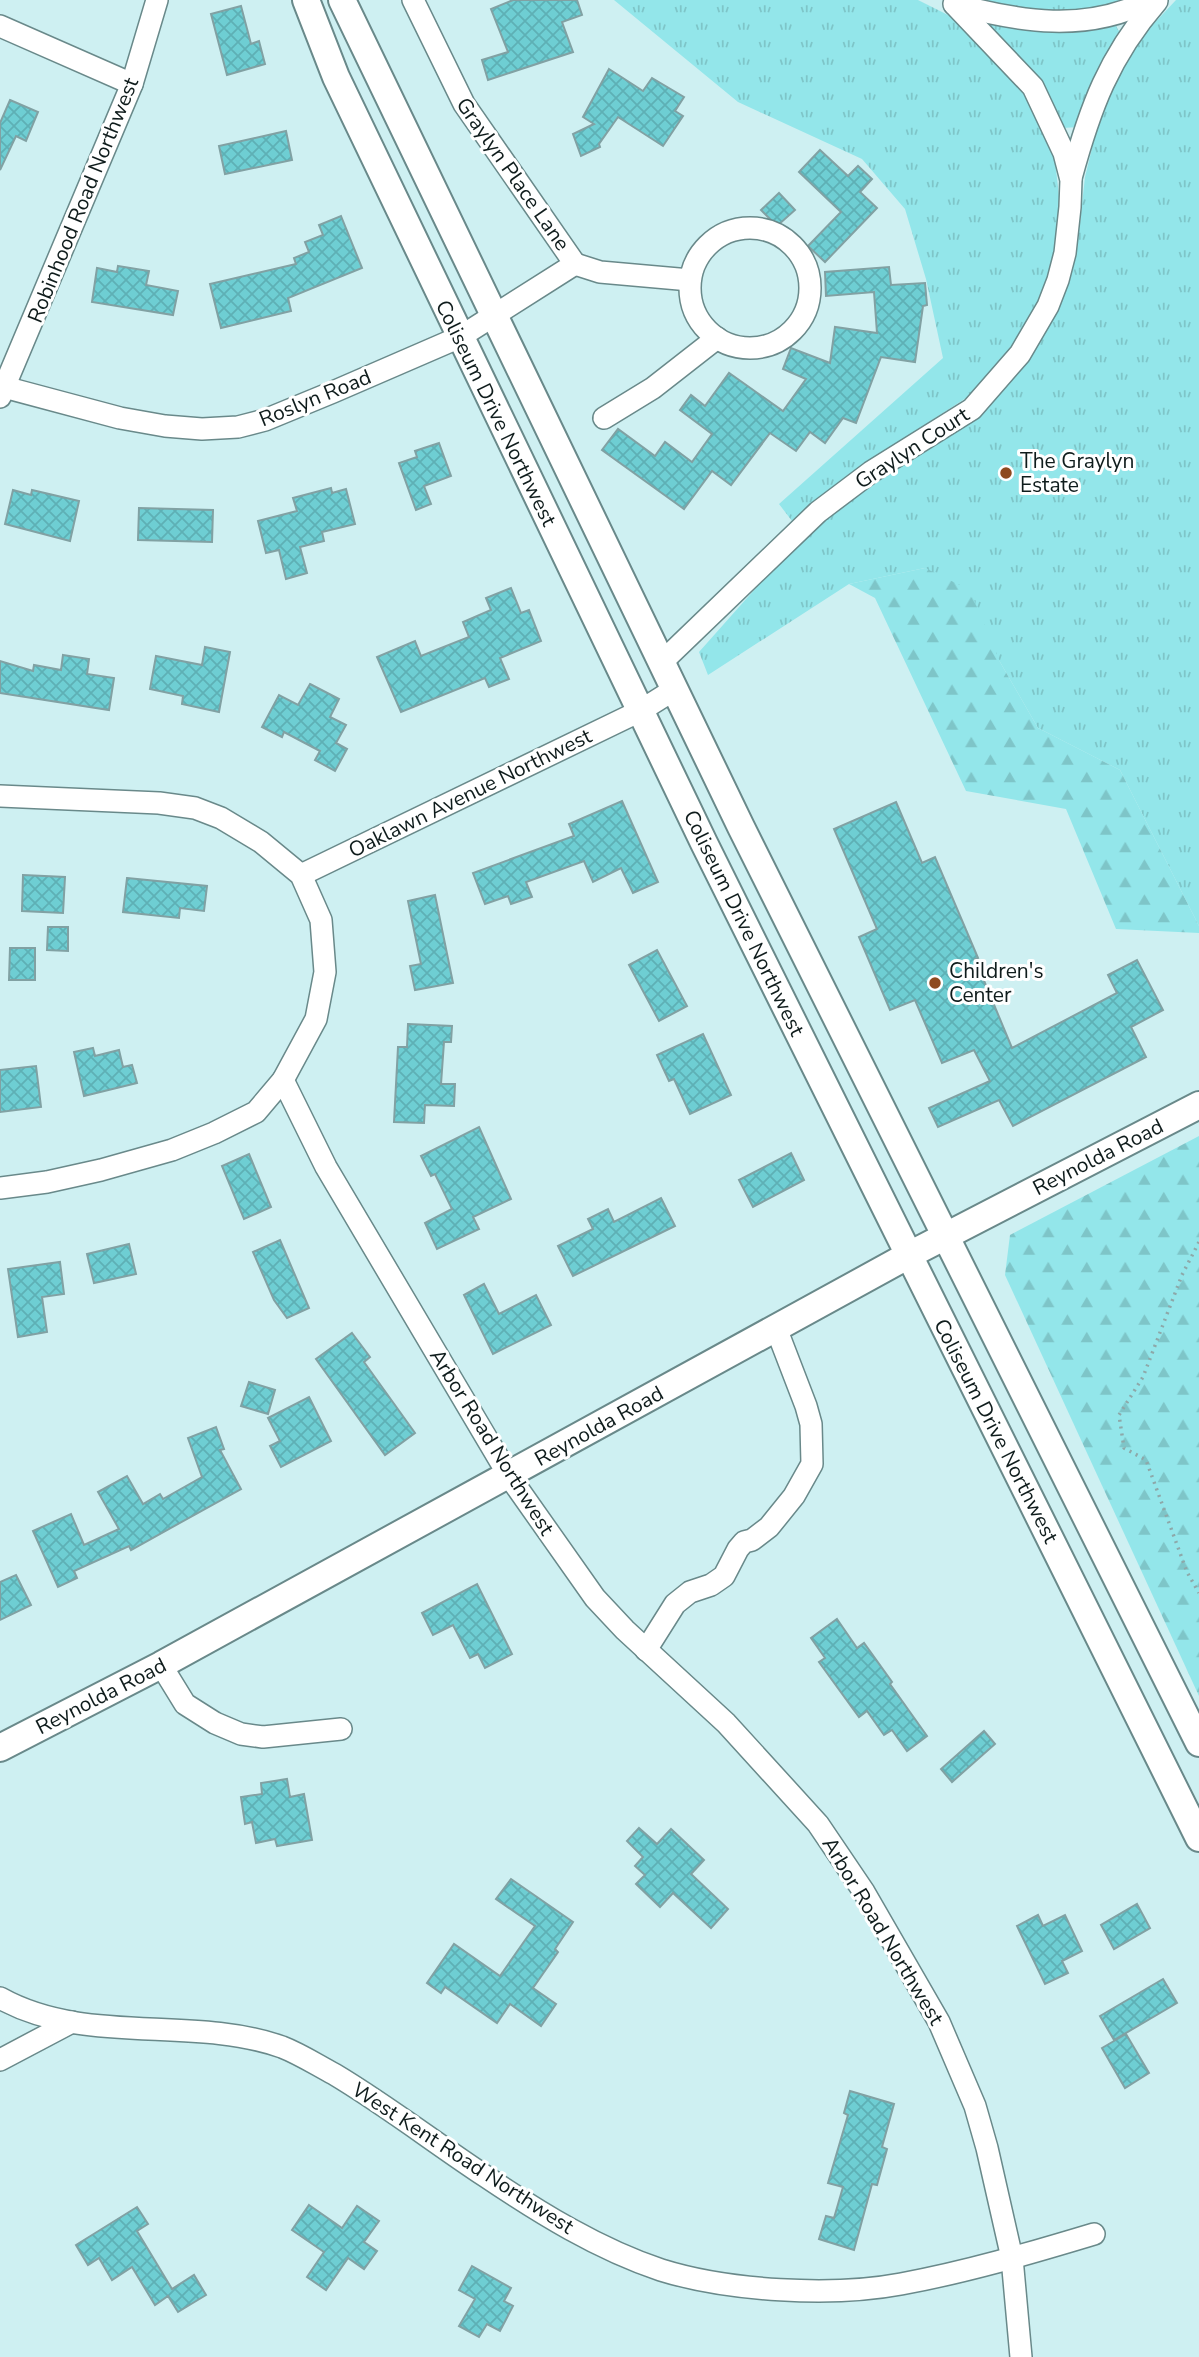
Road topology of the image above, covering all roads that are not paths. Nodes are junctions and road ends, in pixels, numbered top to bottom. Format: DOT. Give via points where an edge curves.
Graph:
graph roads {
  1 [pos="157,0"];
  2 [pos="306,0"];
  3 [pos="342,0"];
  4 [pos="412,0"];
  5 [pos="1150,0"];
  6 [pos="1158,0"];
  7 [pos="949,2"];
  8 [pos="0,26"];
  9 [pos="132,84"];
  10 [pos="1071,180"];
  11 [pos="575,264"];
  12 [pos="690,280"];
  13 [pos="495,313"];
  14 [pos="460,337"];
  15 [pos="717,338"];
  16 [pos="2,390"];
  17 [pos="604,418"];
  18 [pos="662,662"];
  19 [pos="675,689"];
  20 [pos="640,711"];
  21 [pos="0,796"];
  22 [pos="301,875"];
  23 [pos="283,1080"];
  24 [pos="1199,1105"];
  25 [pos="0,1188"];
  26 [pos="945,1236"];
  27 [pos="909,1255"];
  28 [pos="776,1328"];
  29 [pos="509,1476"];
  30 [pos="646,1650"];
  31 [pos="161,1665"];
  32 [pos="341,1730"];
  33 [pos="1199,1743"];
  34 [pos="0,1748"];
  35 [pos="1199,1838"];
  36 [pos="0,1997"];
  37 [pos="72,2022"];
  38 [pos="0,2060"];
  39 [pos="1094,2234"];
  40 [pos="1012,2258"];
  41 [pos="1021,2357"];
  1 -- 9 [label="street, Robinhood Road Northwest"];
  2 -- 14 [label="main road, Coliseum Drive Northwest" via="335,77"];
  3 -- 13 [label="main road, Coliseum Drive Northwest"];
  4 -- 11 [label="street, Graylyn Place Lane" via="464,104"];
  5 -- 7 [label="street, Graylyn Court" via="1105,17 1054,22"];
  6 -- 10 [label="street, Graylyn Court" via="1109,68 1085,127"];
  7 -- 10 [label="street, Graylyn Court" via="1033,86 1064,153"];
  8 -- 9 [label="street"];
  9 -- 16 [label="street, Robinhood Road Northwest"];
  10 -- 18 [label="street, Graylyn Court" via="1058,280 1020,354 997,382 972,409 871,472 818,512"];
  11 -- 12 [label="street" via="600,272"];
  11 -- 13 [label="street, Graylyn Place Lane"];
  12 -- 15 [label="street" via="692,307"];
  12 -- 15 [label="street" via="707,244 744,227 782,237 807,268 809,295 792,331 755,348"];
  13 -- 14 [label="street, Roslyn Road"];
  13 -- 18 [label="main road, Coliseum Drive Northwest"];
  14 -- 16 [label="street, Roslyn Road" via="334,393 238,427 154,424"];
  14 -- 20 [label="main road, Coliseum Drive Northwest"];
  15 -- 17 [label="street" via="653,388"];
  18 -- 19 [label="main road, Coliseum Drive Northwest"];
  19 -- 20 [label="street, Oaklawn Avenue Northwest"];
  19 -- 26 [label="main road, Coliseum Drive Northwest"];
  20 -- 22 [label="street, Oaklawn Avenue Northwest"];
  20 -- 27 [label="main road, Coliseum Drive Northwest"];
  21 -- 22 [label="street" via="195,808 261,842"];
  22 -- 23 [label="street" via="321,920 325,972 316,1019"];
  23 -- 25 [label="street" via="256,1112 183,1146 101,1170"];
  23 -- 29 [label="street, Arbor Road Northwest" via="326,1167"];
  24 -- 26 [label="main road, Reynolda Road"];
  26 -- 27 [label="main road, Reynolda Road"];
  26 -- 33 [label="main road, Coliseum Drive Northwest"];
  27 -- 28 [label="main road, Reynolda Road"];
  27 -- 35 [label="main road, Coliseum Drive Northwest"];
  28 -- 29 [label="main road, Reynolda Road"];
  28 -- 30 [label="street" via="811,1424 812,1464 769,1527 744,1542 724,1576 675,1604"];
  29 -- 30 [label="street, Arbor Road Northwest" via="595,1598"];
  29 -- 31 [label="main road, Reynolda Road"];
  30 -- 40 [label="street, Arbor Road Northwest" via="726,1723 818,1824 864,1892 939,2022 975,2106"];
  31 -- 32 [label="street" via="185,1704 241,1734 263,1737"];
  31 -- 34 [label="main road, Reynolda Road"];
  36 -- 37 [label="street, West Kent Road Northwest" via="29,2011"];
  37 -- 38 [label="street"];
  37 -- 40 [label="street, West Kent Road Northwest" via="183,2029 283,2047 355,2086 527,2204 586,2238 662,2270 756,2287 854,2289 900,2284"];
  39 -- 40 [label="street, West Kent Road Northwest"];
  40 -- 41 [label="street, Arbor Road Northwest"];
}
